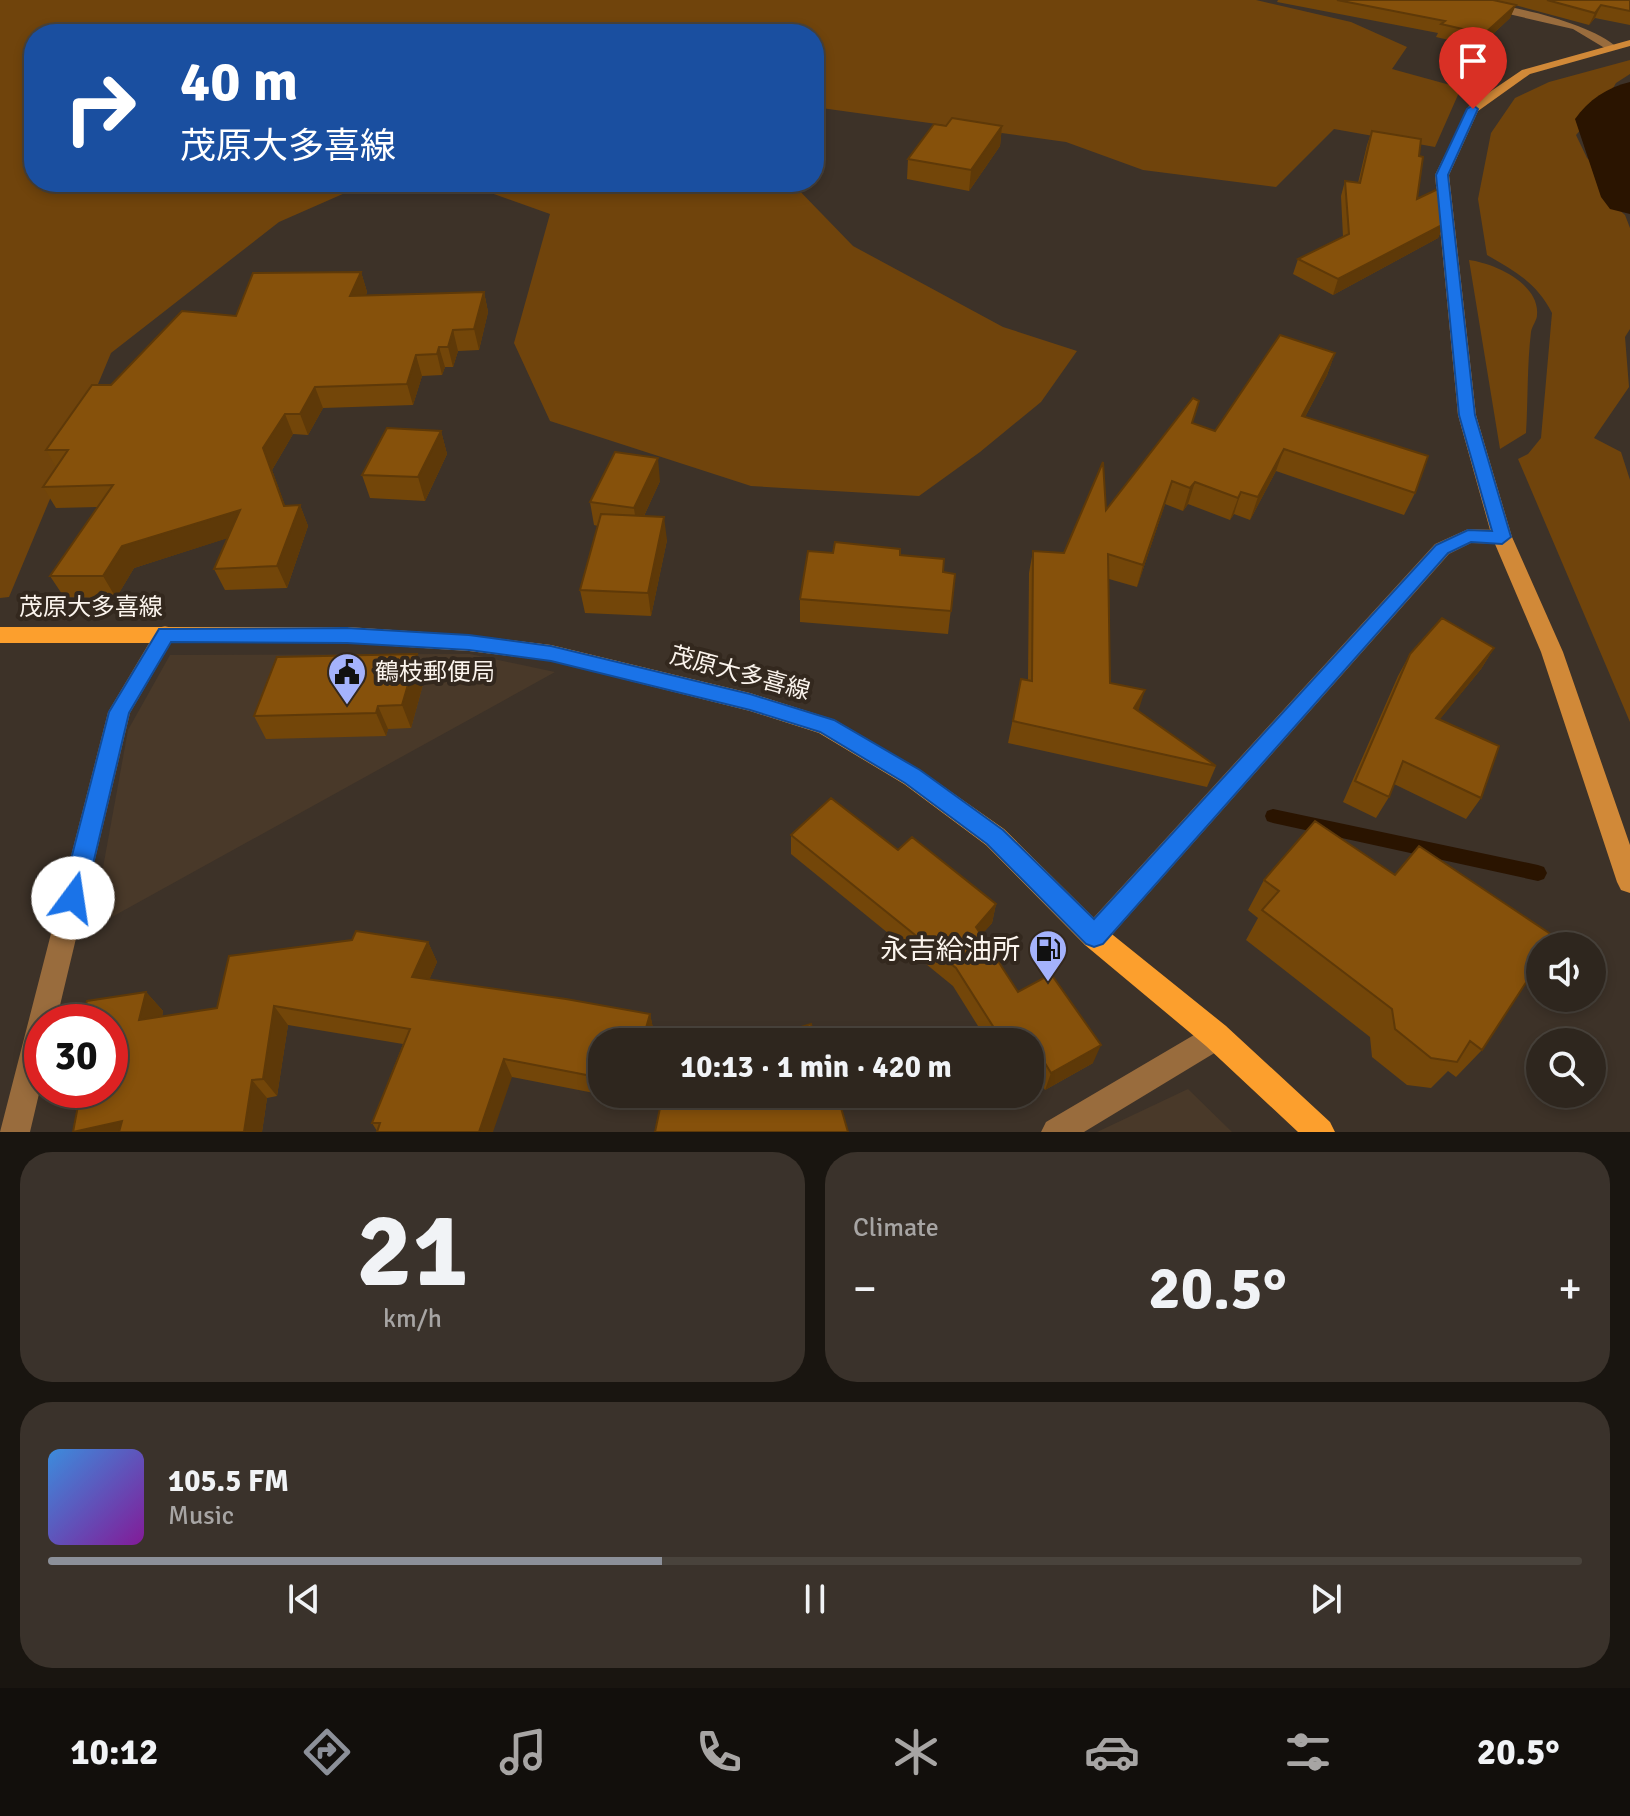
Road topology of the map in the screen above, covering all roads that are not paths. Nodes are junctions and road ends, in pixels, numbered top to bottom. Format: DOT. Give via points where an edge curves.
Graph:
graph roads {
  1 [pos="1453,0"];
  2 [pos="1630,43"];
  3 [pos="1612,48"];
  4 [pos="1502,537"];
  5 [pos="165,634"];
  6 [pos="0,635"];
  7 [pos="1630,882"];
  8 [pos="1094,936"];
  9 [pos="1216,1036"];
  10 [pos="15,1132"];
  11 [pos="1056,1132"];
  12 [pos="1320,1132"];
  1 -- 3 [label="street" via="1577,27"];
  2 -- 3 [label="main road"];
  3 -- 4 [label="main road" via="1526,72 1473,109 1442,175 1467,415"];
  4 -- 7 [label="main road" via="1552,652"];
  4 -- 8 [label="street" via="1468,536 1442,549"];
  5 -- 6 [label="main road, 茂原大多喜線"];
  5 -- 8 [label="main road, 茂原大多喜線" via="347,635 551,653 827,726 912,777 995,837"];
  5 -- 10 [label="street" via="119,712"];
  8 -- 9 [label="main road, 茂原大多喜線"];
  9 -- 11 [label="street"];
  9 -- 12 [label="main road, 茂原大多喜線"];
}
